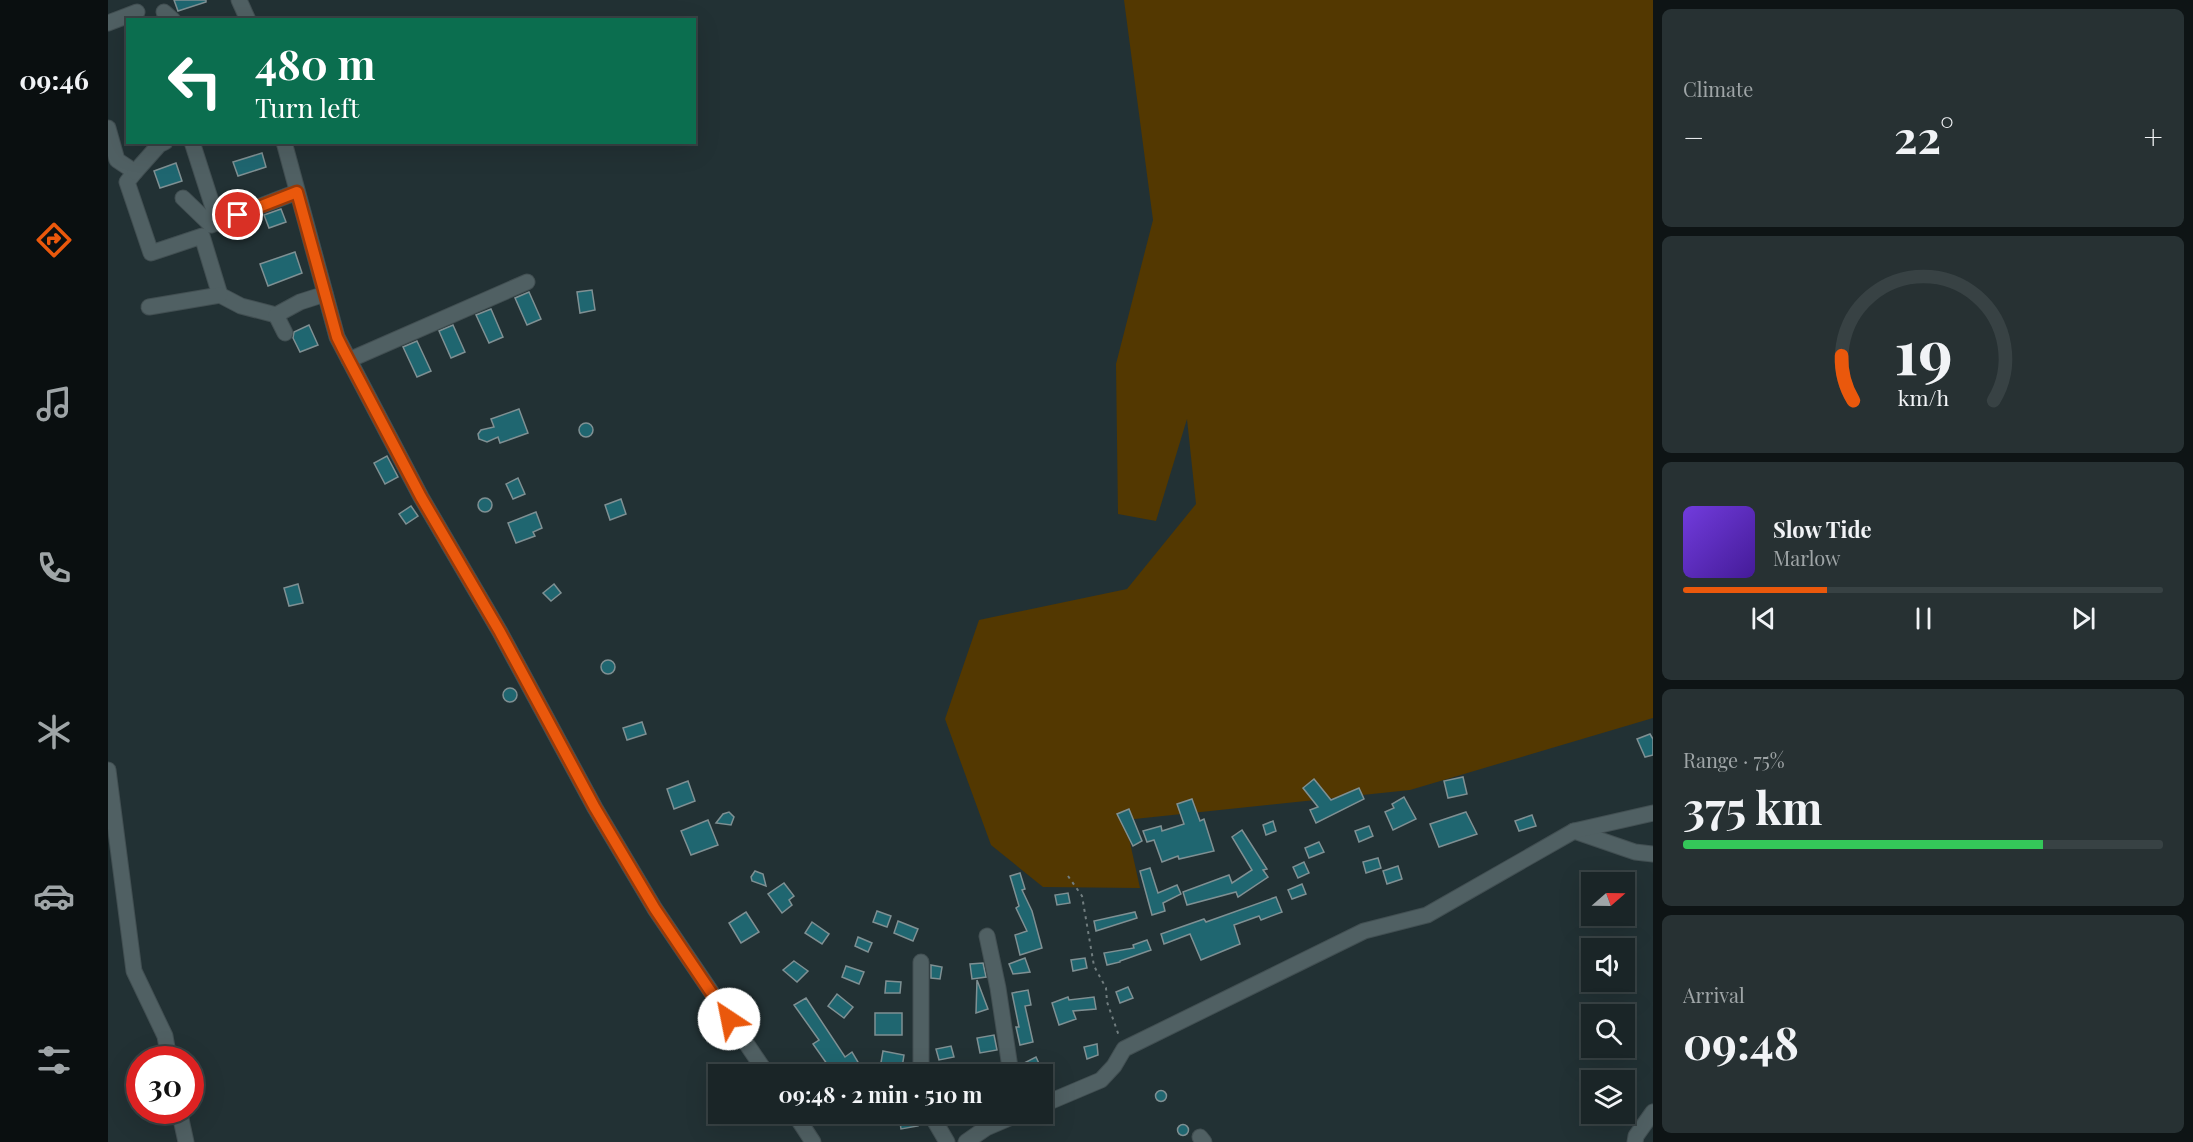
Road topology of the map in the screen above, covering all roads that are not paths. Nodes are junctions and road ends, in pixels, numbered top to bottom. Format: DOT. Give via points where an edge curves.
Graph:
graph roads {
  1 [pos="239,0"];
  2 [pos="137,12"];
  3 [pos="247,18"];
  4 [pos="108,23"];
  5 [pos="108,128"];
  6 [pos="161,144"];
  7 [pos="193,144"];
  8 [pos="285,144"];
  9 [pos="135,172"];
  10 [pos="297,192"];
  11 [pos="183,198"];
  12 [pos="218,223"];
  13 [pos="527,282"];
  14 [pos="325,294"];
  15 [pos="220,295"];
  16 [pos="149,307"];
  17 [pos="276,315"];
  18 [pos="285,333"];
  19 [pos="349,360"];
  20 [pos="108,770"];
  21 [pos="1653,813"];
  22 [pos="1574,831"];
  23 [pos="1653,854"];
  24 [pos="987,936"];
  25 [pos="921,962"];
  26 [pos="167,1046"];
  27 [pos="760,1064"];
  28 [pos="921,1064"];
  29 [pos="1009,1064"];
  30 [pos="1053,1100"];
  31 [pos="1653,1112"];
  32 [pos="183,1124"];
  33 [pos="801,1124"];
  34 [pos="936,1124"];
  35 [pos="994,1124"];
  36 [pos="186,1142"];
  37 [pos="813,1142"];
  38 [pos="947,1142"];
  39 [pos="966,1142"];
  40 [pos="1635,1142"];
  1 -- 3 [label="street"];
  2 -- 4 [label="street"];
  5 -- 9 [label="street" via="117,160"];
  6 -- 9 [label="street"];
  7 -- 12 [label="street"];
  8 -- 10 [label="street"];
  9 -- 15 [label="street" via="127,182 151,253 202,236"];
  10 -- 12 [label="street"];
  10 -- 14 [label="street"];
  11 -- 12 [label="street" via="210,225"];
  13 -- 19 [label="street"];
  14 -- 17 [label="street"];
  14 -- 19 [label="street" via="337,337"];
  15 -- 16 [label="street"];
  15 -- 17 [label="street" via="241,306"];
  17 -- 18 [label="street"];
  19 -- 27 [label="street" via="595,808 649,899"];
  20 -- 26 [label="street" via="134,971"];
  21 -- 22 [label="street"];
  22 -- 23 [label="street" via="1635,852"];
  22 -- 30 [label="street" via="1427,915 1364,931 1124,1049 1101,1080"];
  24 -- 29 [label="street"];
  25 -- 28 [label="street"];
  31 -- 40 [label="street"];
  32 -- 36 [label="street"];
  33 -- 37 [label="street"];
  34 -- 38 [label="street"];
  35 -- 39 [label="street"];
}
